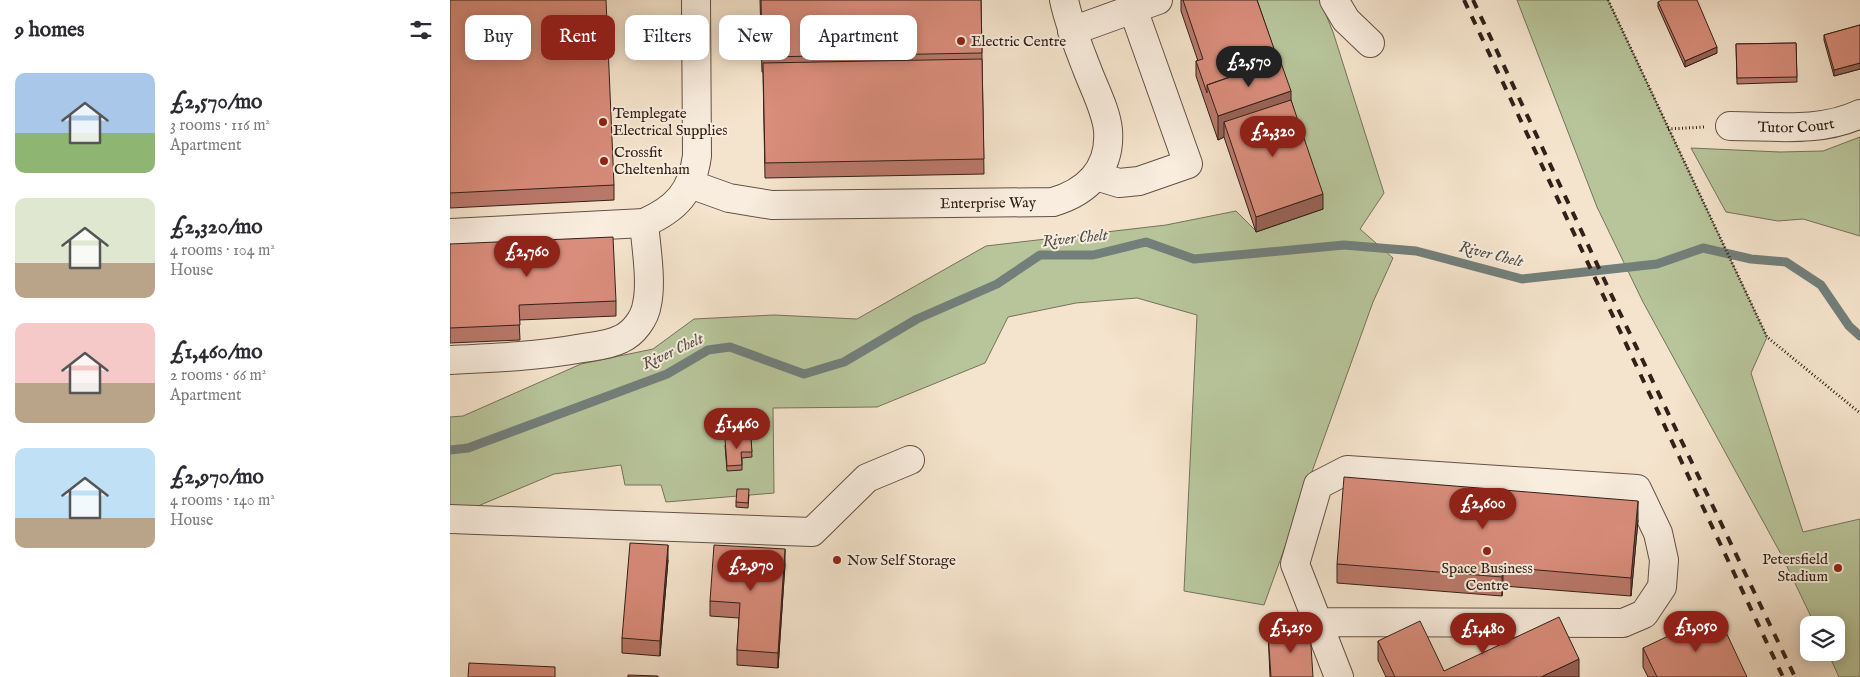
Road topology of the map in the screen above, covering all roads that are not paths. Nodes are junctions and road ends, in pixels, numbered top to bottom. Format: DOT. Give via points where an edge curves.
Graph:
graph roads {
  1 [pos="696,0"];
  2 [pos="1064,0"];
  3 [pos="1334,0"];
  4 [pos="1145,4"];
  5 [pos="1072,31"];
  6 [pos="1370,43"];
  7 [pos="1860,114"];
  8 [pos="1730,126"];
  9 [pos="1096,176"];
  10 [pos="690,184"];
  11 [pos="644,223"];
  12 [pos="450,233"];
  13 [pos="450,360"];
  14 [pos="910,460"];
  15 [pos="450,519"];
  16 [pos="1317,622"];
  17 [pos="1338,677"];
  1 -- 10 [label="street" via="698,139 695,171"];
  2 -- 5 [label="street, Enterprise Way"];
  3 -- 6 [label="street" via="1346,20"];
  4 -- 5 [label="street"];
  4 -- 9 [label="street" via="1188,164 1133,182 1119,183"];
  5 -- 9 [label="street, Enterprise Way" via="1108,129 1104,162"];
  7 -- 8 [label="street, Tutor Court" via="1812,127"];
  9 -- 10 [label="street, Enterprise Way" via="1084,189 1053,202 772,205 729,198"];
  10 -- 11 [label="street" via="668,211"];
  11 -- 12 [label="street"];
  11 -- 13 [label="street" via="648,304 638,324 626,336 611,343 550,354"];
  14 -- 15 [label="street" via="867,478 812,532"];
  16 -- 16 [label="street" via="1295,564 1318,485 1347,470 1637,489 1658,534 1664,560 1662,588 1644,614 1623,624"];
  16 -- 17 [label="street"];
}
